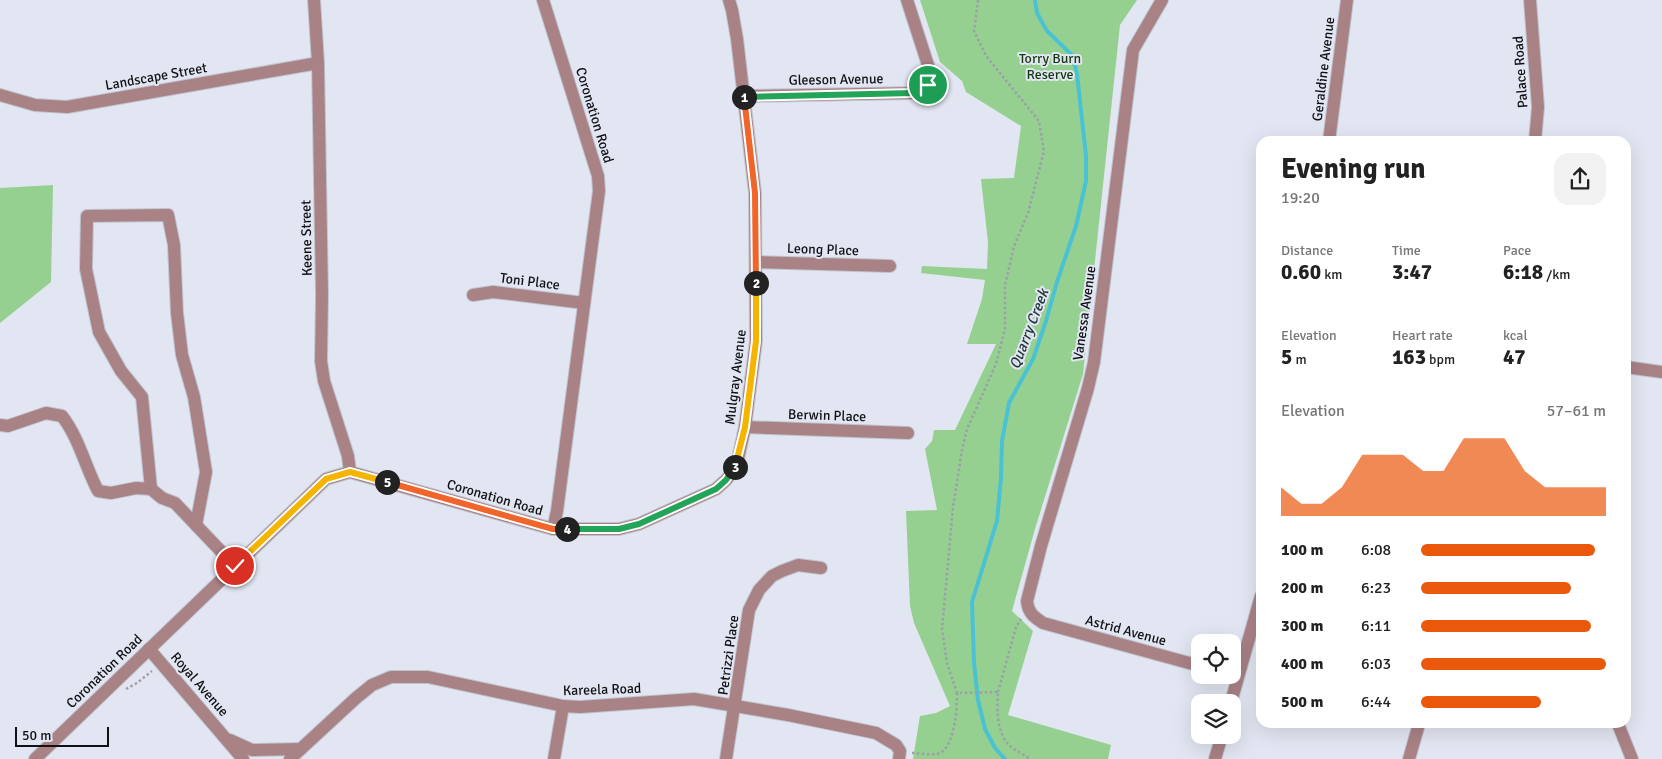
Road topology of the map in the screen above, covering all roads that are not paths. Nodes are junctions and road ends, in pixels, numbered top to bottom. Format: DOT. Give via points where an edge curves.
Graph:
graph roads {
  1 [pos="314,0"];
  2 [pos="543,0"];
  3 [pos="729,0"];
  4 [pos="907,0"];
  5 [pos="1162,0"];
  6 [pos="1347,0"];
  7 [pos="1530,0"];
  8 [pos="318,63"];
  9 [pos="0,95"];
  10 [pos="744,96"];
  11 [pos="1330,136"];
  12 [pos="1535,136"];
  13 [pos="756,262"];
  14 [pos="890,266"];
  15 [pos="473,295"];
  16 [pos="584,303"];
  17 [pos="1631,368"];
  18 [pos="1662,372"];
  19 [pos="0,425"];
  20 [pos="745,427"];
  21 [pos="908,433"];
  22 [pos="350,472"];
  23 [pos="151,489"];
  24 [pos="196,525"];
  25 [pos="553,529"];
  26 [pos="235,566"];
  27 [pos="820,568"];
  28 [pos="1256,611"];
  29 [pos="1043,623"];
  30 [pos="149,649"];
  31 [pos="1241,657"];
  32 [pos="1191,664"];
  33 [pos="563,706"];
  34 [pos="736,706"];
  35 [pos="1418,728"];
  36 [pos="1620,728"];
  37 [pos="228,739"];
  38 [pos="1219,744"];
  39 [pos="301,749"];
  40 [pos="900,755"];
  41 [pos="36,759"];
  42 [pos="243,759"];
  43 [pos="290,759"];
  44 [pos="554,759"];
  45 [pos="726,759"];
  46 [pos="1215,759"];
  47 [pos="1409,759"];
  48 [pos="1632,759"];
  1 -- 8 [label="street, Keene Street"];
  2 -- 16 [label="street, Coronation Road" via="598,176 600,191"];
  3 -- 10 [label="street, Mulgray Avenue"];
  4 -- 10 [label="street, Gleeson Avenue" via="928,65 928,85 913,93"];
  5 -- 29 [label="street, Vanessa Avenue" via="1133,50 1094,362 1027,601 1028,610"];
  6 -- 11 [label="street, Geraldine Avenue"];
  7 -- 12 [label="street, Palace Road" via="1538,106"];
  8 -- 9 [label="street, Landscape Street" via="67,107 35,105"];
  8 -- 22 [label="street, Keene Street" via="321,366"];
  10 -- 13 [label="street, Mulgray Avenue" via="755,193"];
  13 -- 14 [label="street, Leong Place"];
  13 -- 20 [label="street, Mulgray Avenue" via="756,341"];
  15 -- 16 [label="street, Toni Place" via="493,292"];
  16 -- 25 [label="street, Coronation Road"];
  17 -- 18 [label="street"];
  19 -- 23 [label="street" via="8,426 46,413 62,416 70,426 98,491"];
  20 -- 21 [label="street, Berwin Place"];
  20 -- 25 [label="street, Mulgray Avenue" via="734,470 711,492 639,524 619,529"];
  22 -- 25 [label="street, Coronation Road"];
  22 -- 26 [label="street, Coronation Road" via="326,479"];
  23 -- 24 [label="street" via="175,503"];
  23 -- 24 [label="street" via="142,397 121,371 99,332 86,269 87,216 168,215 174,245 182,355 194,397 206,472"];
  24 -- 26 [label="street"];
  26 -- 30 [label="street, Coronation Road"];
  27 -- 34 [label="street, Petrizzi Place" via="798,565 772,576 759,590 749,610"];
  28 -- 31 [label="street"];
  29 -- 32 [label="street, Astrid Avenue"];
  30 -- 37 [label="street, Royal Avenue"];
  30 -- 41 [label="street, Coronation Road"];
  33 -- 34 [label="street, Kareela Road" via="694,699"];
  33 -- 39 [label="street, Kareela Road" via="428,678 390,677 372,685"];
  33 -- 44 [label="street"];
  34 -- 40 [label="street, Kareela Road" via="876,733 891,742"];
  34 -- 45 [label="street, Petrizzi Place"];
  35 -- 47 [label="street"];
  36 -- 48 [label="street"];
  37 -- 39 [label="street, Royal Avenue" via="252,750"];
  37 -- 42 [label="street, Royal Avenue"];
  38 -- 46 [label="street"];
  39 -- 43 [label="street, Kareela Road"];
}
